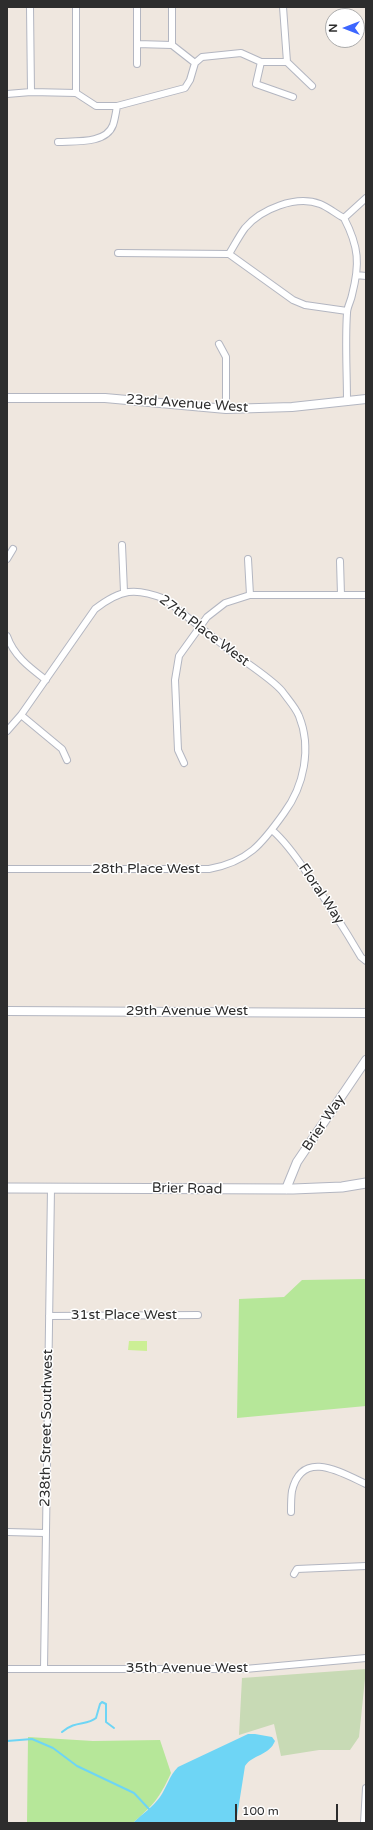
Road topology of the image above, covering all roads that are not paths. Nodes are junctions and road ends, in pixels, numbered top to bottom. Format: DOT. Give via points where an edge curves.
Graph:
graph roads {
  1 [pos="30,7"];
  2 [pos="76,7"];
  3 [pos="137,7"];
  4 [pos="172,7"];
  5 [pos="284,7"];
  6 [pos="137,44"];
  7 [pos="172,45"];
  8 [pos="261,62"];
  9 [pos="287,62"];
  10 [pos="195,63"];
  11 [pos="137,64"];
  12 [pos="312,86"];
  13 [pos="31,92"];
  14 [pos="76,93"];
  15 [pos="7,94"];
  16 [pos="293,97"];
  17 [pos="117,106"];
  18 [pos="58,142"];
  19 [pos="366,198"];
  20 [pos="344,218"];
  21 [pos="118,253"];
  22 [pos="229,254"];
  23 [pos="356,275"];
  24 [pos="366,276"];
  25 [pos="347,311"];
  26 [pos="219,344"];
  27 [pos="7,398"];
  28 [pos="366,399"];
  29 [pos="347,402"];
  30 [pos="226,409"];
  31 [pos="122,546"];
  32 [pos="13,549"];
  33 [pos="7,559"];
  34 [pos="248,559"];
  35 [pos="340,561"];
  36 [pos="124,592"];
  37 [pos="250,595"];
  38 [pos="341,595"];
  39 [pos="366,595"];
  40 [pos="199,627"];
  41 [pos="7,636"];
  42 [pos="46,680"];
  43 [pos="21,715"];
  44 [pos="7,731"];
  45 [pos="67,760"];
  46 [pos="184,763"];
  47 [pos="272,830"];
  48 [pos="7,869"];
  49 [pos="366,961"];
  50 [pos="7,1012"];
  51 [pos="366,1013"];
  52 [pos="366,1060"];
  53 [pos="366,1183"];
  54 [pos="7,1188"];
  55 [pos="51,1188"];
  56 [pos="286,1189"];
  57 [pos="198,1315"];
  58 [pos="49,1316"];
  59 [pos="366,1484"];
  60 [pos="291,1512"];
  61 [pos="7,1532"];
  62 [pos="45,1533"];
  63 [pos="366,1566"];
  64 [pos="294,1574"];
  65 [pos="366,1658"];
  66 [pos="7,1669"];
  67 [pos="44,1669"];
  68 [pos="366,1788"];
  69 [pos="364,1823"];
  1 -- 13 [label="street"];
  2 -- 14 [label="street"];
  3 -- 6 [label="street"];
  4 -- 7 [label="street"];
  5 -- 9 [label="street"];
  6 -- 7 [label="street"];
  6 -- 11 [label="street"];
  7 -- 10 [label="street"];
  8 -- 9 [label="street"];
  8 -- 10 [label="street" via="241,53 202,57"];
  8 -- 16 [label="street" via="256,84"];
  9 -- 12 [label="street"];
  10 -- 17 [label="street" via="185,88"];
  13 -- 14 [label="street"];
  13 -- 15 [label="street"];
  14 -- 17 [label="street" via="96,106"];
  17 -- 18 [label="street" via="113,126 105,136"];
  19 -- 20 [label="street"];
  20 -- 22 [label="street" via="320,204 291,203 275,208 260,215 245,228"];
  20 -- 23 [label="street" via="353,235 356,249"];
  21 -- 22 [label="street"];
  22 -- 25 [label="street" via="293,300 305,305"];
  23 -- 24 [label="street"];
  23 -- 25 [label="street"];
  25 -- 29 [label="street"];
  26 -- 30 [label="street" via="226,357"];
  27 -- 30 [label="street, 23rd Avenue West" via="105,398"];
  28 -- 29 [label="street, 23rd Avenue West"];
  29 -- 30 [label="street, 23rd Avenue West"];
  31 -- 36 [label="street"];
  32 -- 33 [label="street"];
  34 -- 37 [label="street"];
  35 -- 38 [label="street"];
  36 -- 40 [label="street, 27th Place West" via="146,592 165,599"];
  36 -- 42 [label="street, 27th Place West" via="95,609"];
  37 -- 38 [label="street"];
  37 -- 40 [label="street" via="225,604 207,617"];
  38 -- 39 [label="street"];
  40 -- 46 [label="street" via="179,656 175,680 178,750"];
  40 -- 47 [label="street, 27th Place West" via="281,690 299,715 305,740 301,782"];
  41 -- 42 [label="street" via="11,647 26,664"];
  42 -- 43 [label="street, 27th Place West"];
  43 -- 44 [label="street, 27th Place West"];
  43 -- 45 [label="street" via="62,749"];
  47 -- 48 [label="street, 28th Place West" via="251,852 240,859 227,866 209,869"];
  47 -- 49 [label="street, Floral Way" via="301,865"];
  50 -- 51 [label="street, 29th Avenue West"];
  52 -- 56 [label="street, Brier Way" via="297,1162"];
  53 -- 56 [label="main road, Brier Road" via="342,1187"];
  54 -- 55 [label="main road, Brier Road"];
  55 -- 56 [label="main road, Brier Road"];
  55 -- 58 [label="street, 238th Street Southwest"];
  57 -- 58 [label="street, 31st Place West"];
  58 -- 62 [label="street, 238th Street Southwest"];
  59 -- 60 [label="street" via="332,1468 310,1468 299,1475 292,1491"];
  61 -- 62 [label="street"];
  62 -- 67 [label="street, 238th Street Southwest"];
  63 -- 64 [label="street" via="302,1568 297,1569"];
  65 -- 67 [label="street, 35th Avenue West" via="245,1669"];
  66 -- 67 [label="street, 35th Avenue West"];
  68 -- 69 [label="street"];
}
